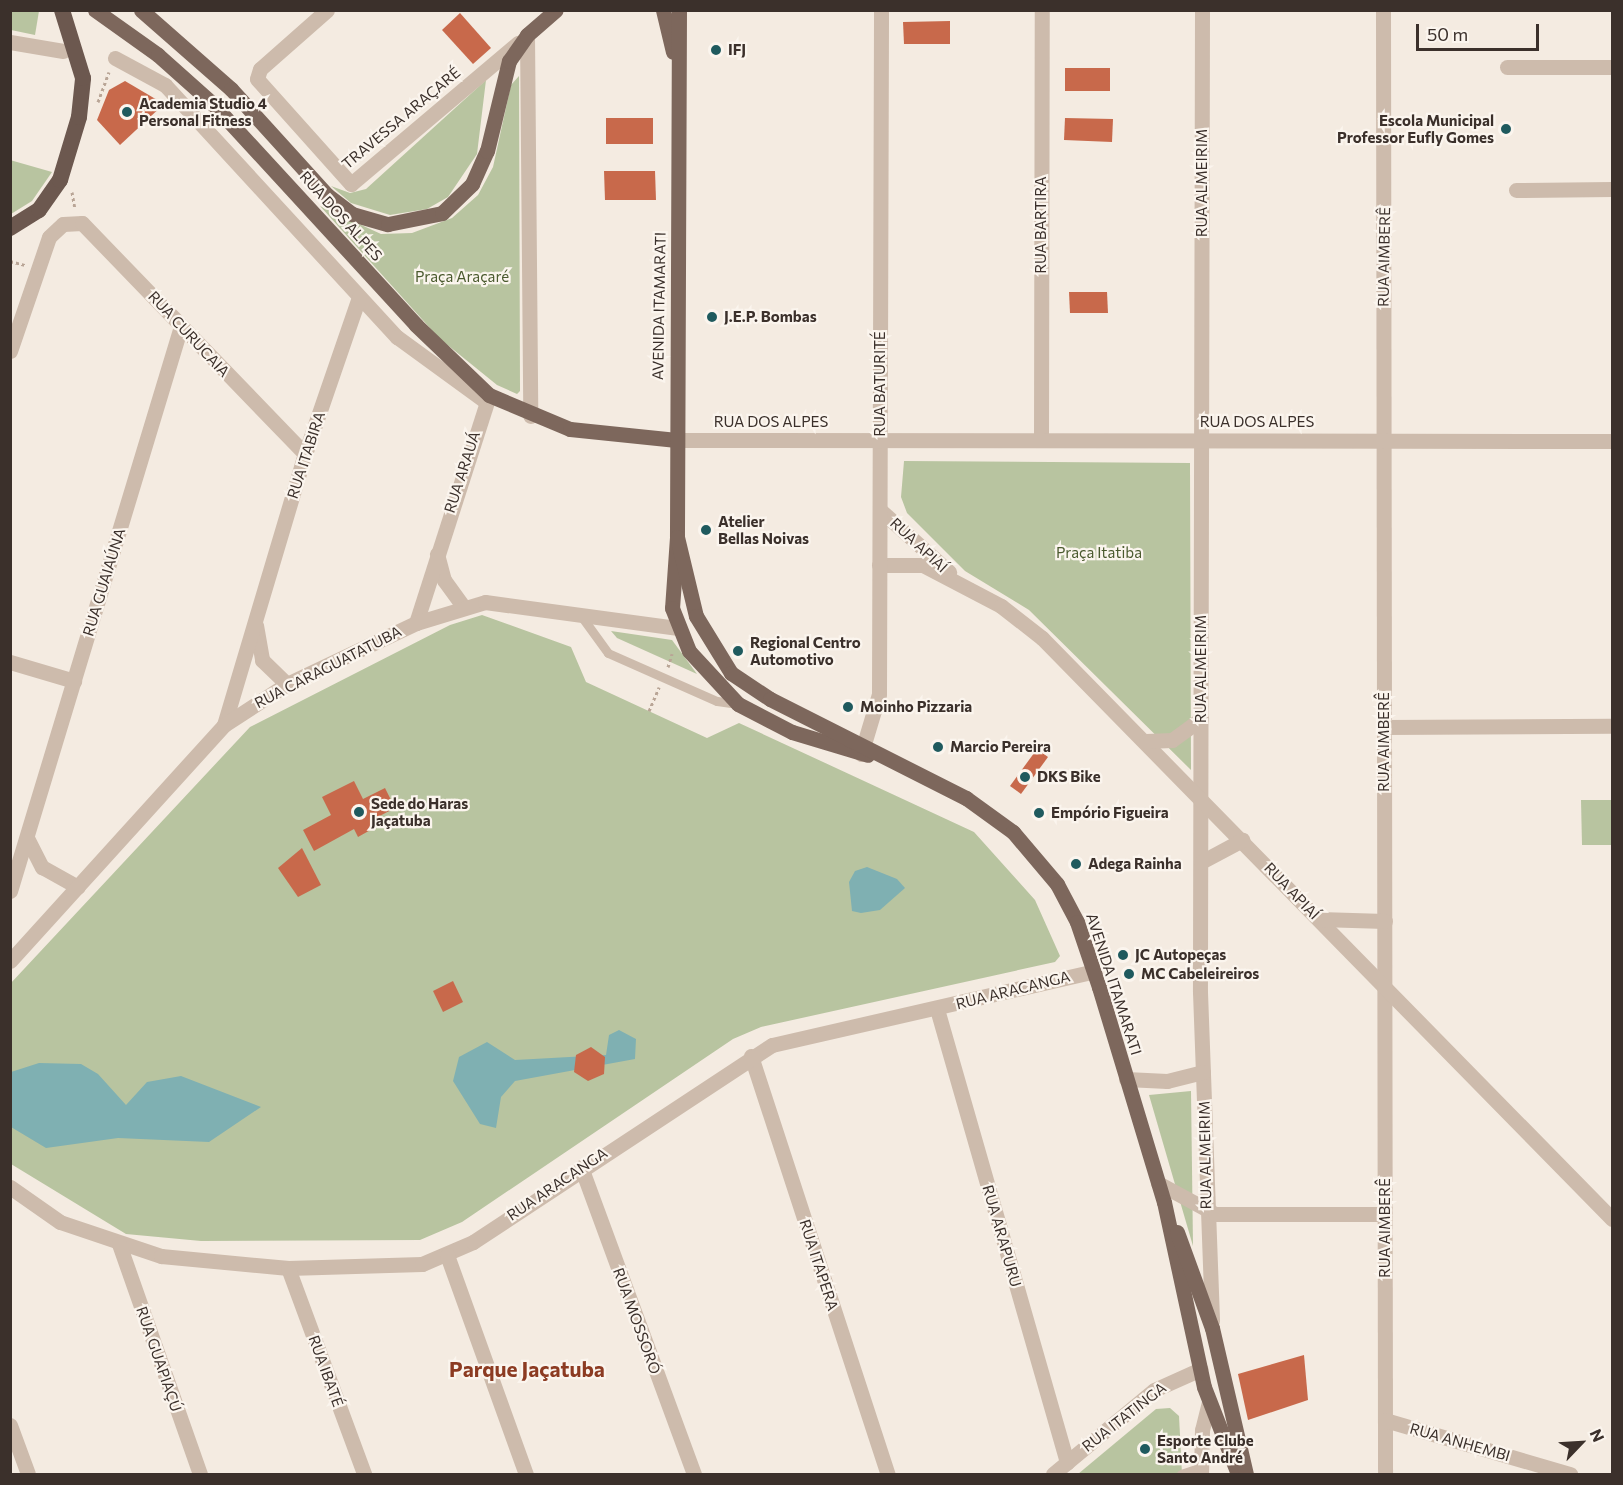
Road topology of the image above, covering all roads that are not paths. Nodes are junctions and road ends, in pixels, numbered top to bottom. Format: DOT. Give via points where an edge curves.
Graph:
graph roads {
  1 [pos="62,10"];
  2 [pos="95,10"];
  3 [pos="141,10"];
  4 [pos="327,10"];
  5 [pos="556,10"];
  6 [pos="663,10"];
  7 [pos="679,10"];
  8 [pos="881,10"];
  9 [pos="1042,10"];
  10 [pos="1202,10"];
  11 [pos="1383,10"];
  12 [pos="527,35"];
  13 [pos="10,42"];
  14 [pos="63,51"];
  15 [pos="115,58"];
  16 [pos="1507,67"];
  17 [pos="1612,67"];
  18 [pos="679,76"];
  19 [pos="1612,189"];
  20 [pos="1516,190"];
  21 [pos="10,228"];
  22 [pos="359,297"];
  23 [pos="181,326"];
  24 [pos="10,351"];
  25 [pos="487,398"];
  26 [pos="530,416"];
  27 [pos="676,440"];
  28 [pos="880,440"];
  29 [pos="1041,440"];
  30 [pos="1201,440"];
  31 [pos="1382,440"];
  32 [pos="1612,441"];
  33 [pos="305,454"];
  34 [pos="880,510"];
  35 [pos="677,537"];
  36 [pos="437,551"];
  37 [pos="879,565"];
  38 [pos="957,580"];
  39 [pos="463,606"];
  40 [pos="255,613"];
  41 [pos="579,614"];
  42 [pos="416,622"];
  43 [pos="678,628"];
  44 [pos="10,662"];
  45 [pos="731,673"];
  46 [pos="74,681"];
  47 [pos="287,684"];
  48 [pos="738,704"];
  49 [pos="1201,719"];
  50 [pos="224,725"];
  51 [pos="1612,726"];
  52 [pos="1384,727"];
  53 [pos="1146,741"];
  54 [pos="863,751"];
  55 [pos="1202,799"];
  56 [pos="27,838"];
  57 [pos="1242,840"];
  58 [pos="1201,862"];
  59 [pos="78,887"];
  60 [pos="10,891"];
  61 [pos="1320,919"];
  62 [pos="1385,921"];
  63 [pos="10,961"];
  64 [pos="1094,971"];
  65 [pos="1385,983"];
  66 [pos="937,1009"];
  67 [pos="751,1056"];
  68 [pos="1203,1072"];
  69 [pos="1126,1078"];
  70 [pos="581,1167"];
  71 [pos="1158,1183"];
  72 [pos="10,1187"];
  73 [pos="1164,1202"];
  74 [pos="1206,1212"];
  75 [pos="1385,1214"];
  76 [pos="1612,1219"];
  77 [pos="119,1244"];
  78 [pos="447,1255"];
  79 [pos="288,1268"];
  80 [pos="1212,1328"];
  81 [pos="1201,1369"];
  82 [pos="1209,1402"];
  83 [pos="1384,1420"];
  84 [pos="10,1425"];
  85 [pos="1238,1438"];
  86 [pos="1067,1463"];
  87 [pos="1201,1471"];
  88 [pos="28,1474"];
  89 [pos="200,1474"];
  90 [pos="364,1474"];
  91 [pos="526,1474"];
  92 [pos="694,1474"];
  93 [pos="888,1474"];
  94 [pos="1053,1474"];
  95 [pos="1181,1474"];
  96 [pos="1238,1474"];
  97 [pos="1246,1474"];
  98 [pos="1385,1474"];
  99 [pos="1570,1474"];
  1 -- 21 [label="highway, bridge" via="83,78 79,117 60,180 39,210"];
  2 -- 25 [label="main road, RUA DOS ALPES" via="158,55 213,105"];
  3 -- 12 [label="main road" via="231,89 327,195 351,214 388,224 442,213 472,184 487,151 503,76"];
  4 -- 12 [label="street, TRAVESSA ARAÇARÉ" via="260,69 257,79 351,184"];
  5 -- 12 [label="main road, TRAVESSA ARAÇARÉ"];
  6 -- 18 [label="main road, AVENIDA ITAMARATI"];
  7 -- 18 [label="main road, AVENIDA ITAMARATI"];
  8 -- 28 [label="street, RUA BATURITÉ"];
  9 -- 29 [label="street, RUA BARTIRA"];
  10 -- 30 [label="street, RUA ALMEIRIM"];
  11 -- 31 [label="street, RUA AIMBERÊ"];
  12 -- 26 [label="street"];
  13 -- 14 [label="street"];
  15 -- 22 [label="street, RUA DOS ALPES" via="150,74 191,111"];
  16 -- 17 [label="street"];
  18 -- 27 [label="main road, AVENIDA ITAMARATI"];
  19 -- 20 [label="street"];
  22 -- 25 [label="street, RUA DOS ALPES" via="416,354"];
  22 -- 33 [label="street, RUA ITABIRA"];
  23 -- 24 [label="street, RUA CURUCAIA" via="96,232 70,222 44,246"];
  23 -- 33 [label="street, RUA CURUCAIA"];
  23 -- 46 [label="street, RUA GUAIAÚNA"];
  25 -- 26 [label="main road, RUA DOS ALPES"];
  25 -- 36 [label="street, RUA ARAUÁ"];
  26 -- 27 [label="main road, RUA DOS ALPES" via="590,433"];
  27 -- 28 [label="street, RUA DOS ALPES"];
  27 -- 35 [label="main road, AVENIDA ITAMARATI"];
  28 -- 29 [label="street, RUA DOS ALPES"];
  28 -- 34 [label="street, RUA BATURITÉ"];
  29 -- 30 [label="street, RUA DOS ALPES"];
  30 -- 31 [label="street, RUA DOS ALPES"];
  30 -- 49 [label="street, RUA ALMEIRIM"];
  31 -- 32 [label="street, RUA DOS ALPES"];
  31 -- 52 [label="street, RUA AIMBERÊ"];
  33 -- 40 [label="street, RUA ITABIRA"];
  34 -- 37 [label="street, RUA BATURITÉ"];
  34 -- 38 [label="street, RUA APIAÍ"];
  35 -- 43 [label="main road, AVENIDA ITAMARATI" via="670,584"];
  35 -- 45 [label="main road, AVENIDA ITAMARATI" via="696,616"];
  36 -- 39 [label="street" via="444,580"];
  36 -- 42 [label="street, RUA ARAUÁ"];
  37 -- 38 [label="street, RUA APIAÍ" via="913,562"];
  37 -- 54 [label="street, RUA BATURITÉ" via="879,694"];
  38 -- 53 [label="street, RUA APIAÍ" via="1042,638"];
  39 -- 41 [label="street, RUA CARAGUATATUBA" via="508,603"];
  39 -- 42 [label="street, RUA CARAGUATATUBA"];
  40 -- 47 [label="street, RUA ITABIRA" via="262,660"];
  40 -- 50 [label="street, RUA ITABIRA"];
  41 -- 43 [label="street, RUA CARAGUATATUBA"];
  41 -- 48 [label="lane" via="608,653 717,701"];
  42 -- 47 [label="street, RUA CARAGUATATUBA"];
  43 -- 45 [label="main road" via="692,634"];
  43 -- 48 [label="main road, AVENIDA ITAMARATI" via="706,674"];
  44 -- 46 [label="street"];
  45 -- 54 [label="main road, AVENIDA ITAMARATI"];
  46 -- 56 [label="street, RUA GUAIAÚNA"];
  47 -- 50 [label="street, RUA CARAGUATATUBA"];
  48 -- 54 [label="main road, AVENIDA ITAMARATI" via="792,732"];
  49 -- 53 [label="street" via="1172,740"];
  49 -- 55 [label="street, RUA ALMEIRIM"];
  50 -- 59 [label="street, RUA CARAGUATATUBA"];
  51 -- 52 [label="street"];
  52 -- 62 [label="street, RUA AIMBERÊ"];
  53 -- 55 [label="street, RUA APIAÍ"];
  54 -- 64 [label="main road, AVENIDA ITAMARATI" via="966,798 1013,832 1057,884"];
  55 -- 57 [label="street, RUA APIAÍ"];
  55 -- 58 [label="street, RUA ALMEIRIM"];
  56 -- 59 [label="street" via="42,867"];
  56 -- 60 [label="street, RUA GUAIAÚNA"];
  57 -- 58 [label="street"];
  57 -- 61 [label="street, RUA APIAÍ"];
  58 -- 68 [label="street, RUA ALMEIRIM"];
  59 -- 63 [label="street, RUA CARAGUATATUBA"];
  61 -- 62 [label="street"];
  61 -- 65 [label="street, RUA APIAÍ"];
  62 -- 65 [label="street, RUA AIMBERÊ"];
  64 -- 66 [label="street, RUA ARACANGA"];
  64 -- 69 [label="main road, AVENIDA ITAMARATI"];
  65 -- 75 [label="street, RUA AIMBERÊ"];
  65 -- 76 [label="street, RUA APIAÍ"];
  66 -- 67 [label="street, RUA ARACANGA" via="772,1045"];
  66 -- 86 [label="street, RUA ARAPURU"];
  67 -- 70 [label="street, RUA ARACANGA"];
  67 -- 93 [label="street, RUA ITAPERA"];
  68 -- 69 [label="street" via="1167,1081"];
  68 -- 74 [label="street, RUA ALMEIRIM"];
  69 -- 71 [label="main road, AVENIDA ITAMARATI"];
  70 -- 78 [label="street, RUA ARACANGA"];
  70 -- 92 [label="street, RUA MOSSORÓ"];
  71 -- 73 [label="main road, AVENIDA ITAMARATI"];
  71 -- 74 [label="street"];
  72 -- 77 [label="street, RUA ARACANGA" via="60,1222"];
  73 -- 80 [label="main road, AVENIDA ITAMARATI"];
  73 -- 81 [label="main road, AVENIDA ITAMARATI"];
  74 -- 75 [label="street"];
  74 -- 80 [label="street, RUA ALMEIRIM"];
  75 -- 83 [label="street, RUA AIMBERÊ"];
  77 -- 79 [label="street, RUA ARACANGA" via="161,1256"];
  77 -- 89 [label="street, RUA GUAPIAÇÚ"];
  78 -- 79 [label="street, RUA ARACANGA" via="394,1268"];
  78 -- 91 [label="street"];
  79 -- 90 [label="street, RUA IBATÉ"];
  80 -- 85 [label="main road, AVENIDA ITAMARATI"];
  81 -- 82 [label="main road, AVENIDA ITAMARATI"];
  81 -- 85 [label="main road" via="1213,1377"];
  81 -- 86 [label="street, RUA ITATINGA" via="1154,1390"];
  82 -- 87 [label="street"];
  82 -- 96 [label="main road, AVENIDA ITAMARATI"];
  83 -- 98 [label="street, RUA AIMBERÊ"];
  83 -- 99 [label="street, RUA ANHEMBI"];
  84 -- 88 [label="street"];
  85 -- 97 [label="main road, AVENIDA ITAMARATI"];
  86 -- 94 [label="street, RUA ITATINGA"];
  87 -- 95 [label="lane"];
}
